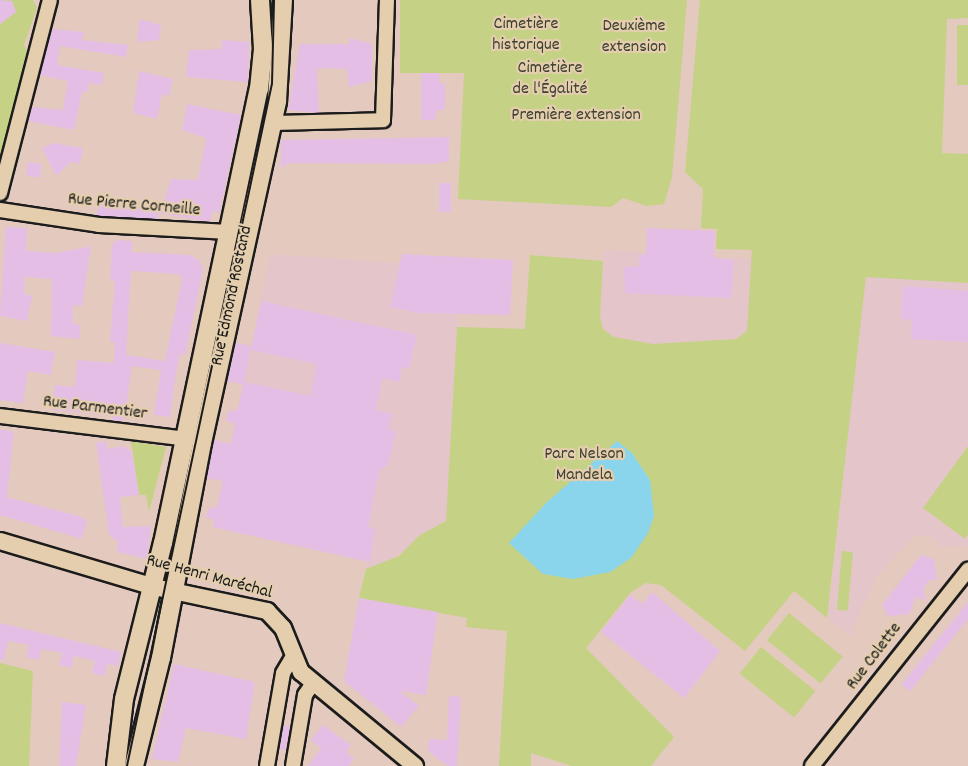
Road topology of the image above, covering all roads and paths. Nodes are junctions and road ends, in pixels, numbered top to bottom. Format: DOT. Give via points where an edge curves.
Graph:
graph roads {
  1 [pos="50,0"];
  2 [pos="260,0"];
  3 [pos="283,0"];
  4 [pos="387,0"];
  5 [pos="272,123"];
  6 [pos="0,193"];
  7 [pos="0,210"];
  8 [pos="229,232"];
  9 [pos="0,416"];
  10 [pos="186,439"];
  11 [pos="0,541"];
  12 [pos="968,570"];
  13 [pos="150,586"];
  14 [pos="175,592"];
  15 [pos="292,658"];
  16 [pos="313,682"];
  17 [pos="280,690"];
  18 [pos="304,700"];
  19 [pos="116,766"];
  20 [pos="134,766"];
  21 [pos="267,766"];
  22 [pos="293,766"];
  23 [pos="415,766"];
  24 [pos="812,766"];
  1 -- 6 [label="street"];
  2 -- 8 [label="main road, Rue Edmond Rostand" via="261,78"];
  3 -- 5 [label="main road, Rue Edmond Rostand" via="282,60"];
  4 -- 5 [label="street" via="387,116 383,120"];
  5 -- 14 [label="main road, Rue Edmond Rostand" via="197,465"];
  7 -- 8 [label="street, Rue Pierre Corneille" via="99,225"];
  8 -- 10 [label="main road, Rue Edmond Rostand"];
  9 -- 10 [label="street, Rue Parmentier"];
  10 -- 13 [label="main road, Rue Edmond Rostand"];
  11 -- 13 [label="street, Rue Henri Maréchal"];
  12 -- 24 [label="street, Rue Colette"];
  13 -- 14 [label="street, Rue Henri Maréchal"];
  13 -- 19 [label="main road, Rue Edmond Rostand" via="124,699"];
  14 -- 15 [label="street, Rue Henri Maréchal" via="267,611 283,628"];
  14 -- 20 [label="main road, Rue Edmond Rostand"];
  15 -- 16 [label="street, Rue Henri Maréchal"];
  15 -- 17 [label="street"];
  16 -- 18 [label="street"];
  16 -- 23 [label="street, Rue Henri Maréchal"];
  17 -- 18 [label="street"];
  17 -- 21 [label="street"];
  18 -- 22 [label="street"];
}
